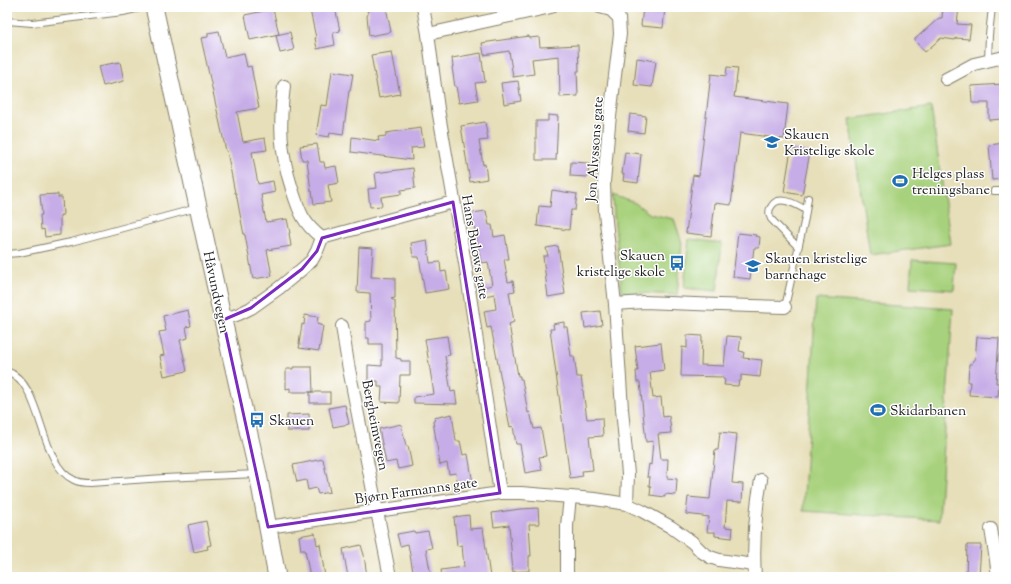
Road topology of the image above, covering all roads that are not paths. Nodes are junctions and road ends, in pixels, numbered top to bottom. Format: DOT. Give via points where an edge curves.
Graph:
graph roads {
  1 [pos="144,7"];
  2 [pos="154,7"];
  3 [pos="423,7"];
  4 [pos="551,7"];
  5 [pos="600,7"];
  6 [pos="992,7"];
  7 [pos="7,21"];
  8 [pos="428,34"];
  9 [pos="1004,58"];
  10 [pos="988,61"];
  11 [pos="946,79"];
  12 [pos="284,86"];
  13 [pos="994,191"];
  14 [pos="1004,191"];
  15 [pos="808,198"];
  16 [pos="453,202"];
  17 [pos="198,208"];
  18 [pos="806,210"];
  19 [pos="322,238"];
  20 [pos="798,247"];
  21 [pos="7,254"];
  22 [pos="615,304"];
  23 [pos="785,307"];
  24 [pos="223,320"];
  25 [pos="342,326"];
  26 [pos="7,371"];
  27 [pos="258,474"];
  28 [pos="761,480"];
  29 [pos="500,493"];
  30 [pos="570,497"];
  31 [pos="627,504"];
  32 [pos="377,510"];
  33 [pos="268,527"];
  34 [pos="991,530"];
  35 [pos="754,571"];
  36 [pos="277,577"];
  37 [pos="390,577"];
  38 [pos="567,577"];
  39 [pos="998,577"];
  1 -- 7 [label="lane" via="32,23"];
  2 -- 17 [label="main road, Håvundvegen"];
  3 -- 8 [label="street, Hans Bulows gate"];
  4 -- 8 [label="street"];
  5 -- 22 [label="street, Jon Alvssons gate" via="611,10 618,18 620,34 604,182"];
  6 -- 10 [label="lane"];
  8 -- 16 [label="street, Hans Bulows gate"];
  9 -- 10 [label="street"];
  10 -- 11 [label="street" via="974,64"];
  12 -- 19 [label="street" via="281,130 286,170 301,214 306,223"];
  13 -- 14 [label="lane"];
  15 -- 18 [label="lane"];
  16 -- 19 [label="street"];
  16 -- 29 [label="street, Hans Bulows gate" via="465,263"];
  17 -- 21 [label="lane" via="78,240"];
  17 -- 24 [label="main road, Håvundvegen"];
  18 -- 20 [label="lane"];
  18 -- 20 [label="lane" via="778,200 769,211 771,219"];
  19 -- 24 [label="street" via="312,260 302,269 251,308"];
  20 -- 23 [label="lane"];
  22 -- 23 [label="street" via="644,302"];
  22 -- 31 [label="street, Jon Alvssons gate" via="628,474"];
  24 -- 27 [label="main road, Håvundvegen"];
  25 -- 32 [label="street, Bergheimvegen"];
  26 -- 27 [label="lane" via="21,380 28,390 57,464 74,480 90,483"];
  27 -- 33 [label="main road, Håvundvegen"];
  28 -- 35 [label="street, Bjørn Farmanns gate" via="757,501"];
  29 -- 30 [label="street, Bjørn Farmanns gate"];
  29 -- 32 [label="street, Bjørn Farmanns gate"];
  30 -- 31 [label="street, Bjørn Farmanns gate"];
  30 -- 38 [label="street"];
  31 -- 35 [label="street, Bjørn Farmanns gate" via="671,527 702,552"];
  32 -- 33 [label="street, Bjørn Farmanns gate"];
  32 -- 37 [label="street, Bergheimvegen"];
  33 -- 36 [label="main road, Håvundvegen"];
  34 -- 39 [label="street"];
}
